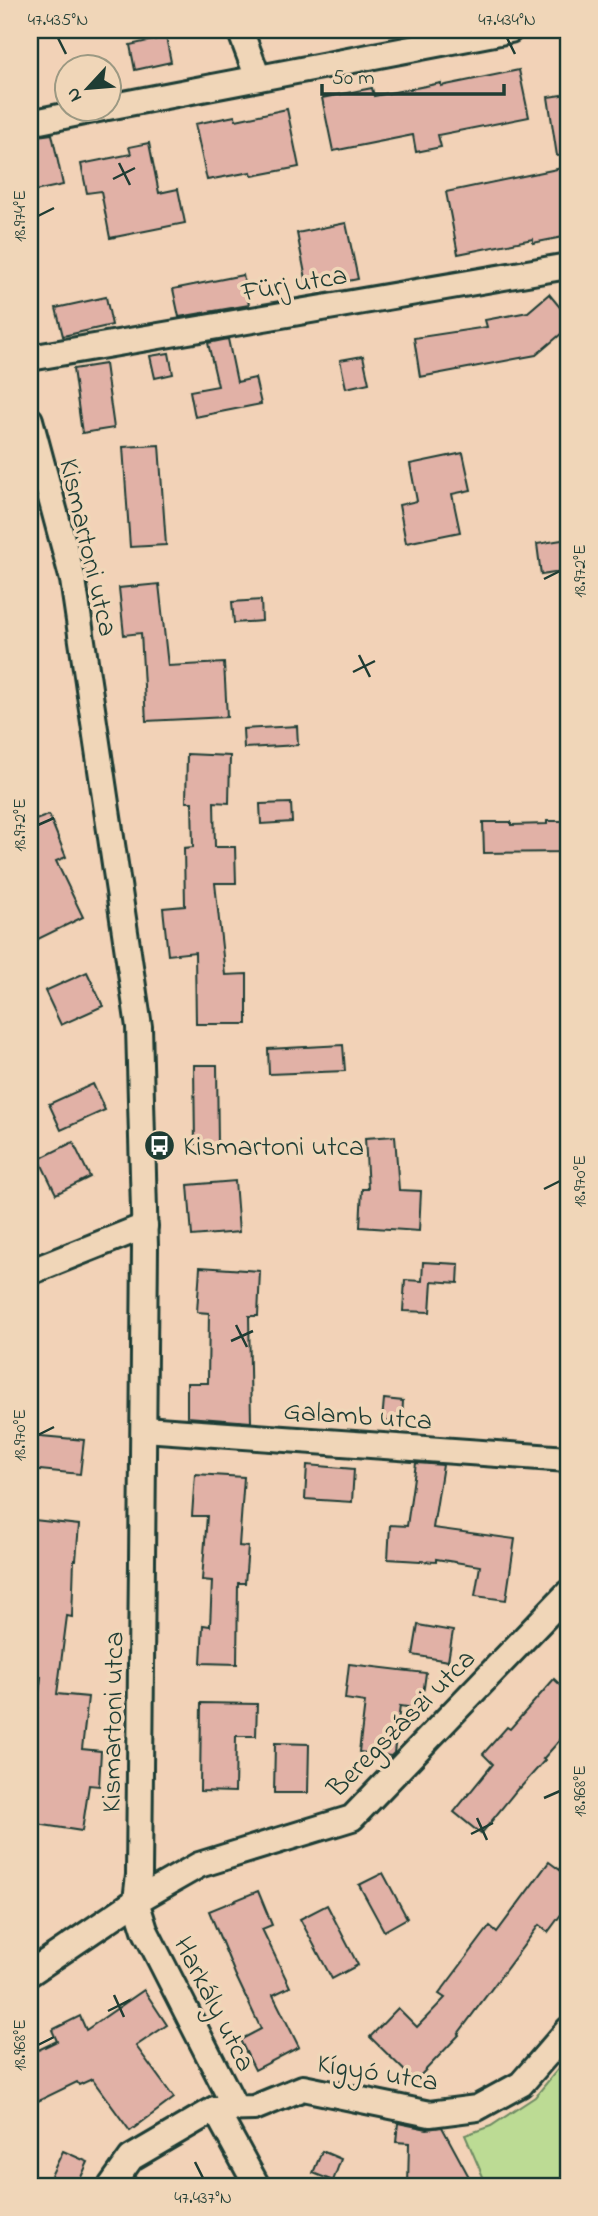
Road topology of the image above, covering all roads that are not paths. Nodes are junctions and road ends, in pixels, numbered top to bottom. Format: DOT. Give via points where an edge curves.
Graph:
graph roads {
  1 [pos="240,30"];
  2 [pos="510,30"];
  3 [pos="258,79"];
  4 [pos="122,104"];
  5 [pos="52,118"];
  6 [pos="30,122"];
  7 [pos="568,266"];
  8 [pos="30,358"];
  9 [pos="30,420"];
  10 [pos="145,1226"];
  11 [pos="30,1272"];
  12 [pos="144,1429"];
  13 [pos="568,1459"];
  14 [pos="568,1593"];
  15 [pos="136,1901"];
  16 [pos="30,1973"];
  17 [pos="568,2031"];
  18 [pos="225,2108"];
  19 [pos="111,2186"];
  20 [pos="257,2186"];
  1 -- 3 [label="street"];
  2 -- 3 [label="street"];
  3 -- 4 [label="street"];
  5 -- 6 [label="street"];
  7 -- 8 [label="street, Fürj utca"];
  9 -- 10 [label="street, Kismartoni utca" via="73,580 136,1003"];
  10 -- 11 [label="street"];
  10 -- 12 [label="street, Kismartoni utca"];
  12 -- 13 [label="street, Galamb utca"];
  12 -- 15 [label="street, Kismartoni utca"];
  14 -- 15 [label="street, Beregszászi utca" via="352,1818 199,1865"];
  15 -- 16 [label="street, Beregszászi utca"];
  15 -- 18 [label="street, Harkály utca"];
  17 -- 18 [label="street, Kígyó utca" via="521,2084 477,2109 430,2114 303,2088 254,2108"];
  18 -- 19 [label="street, Harkály utca" via="131,2158"];
  18 -- 20 [label="street"];
}
